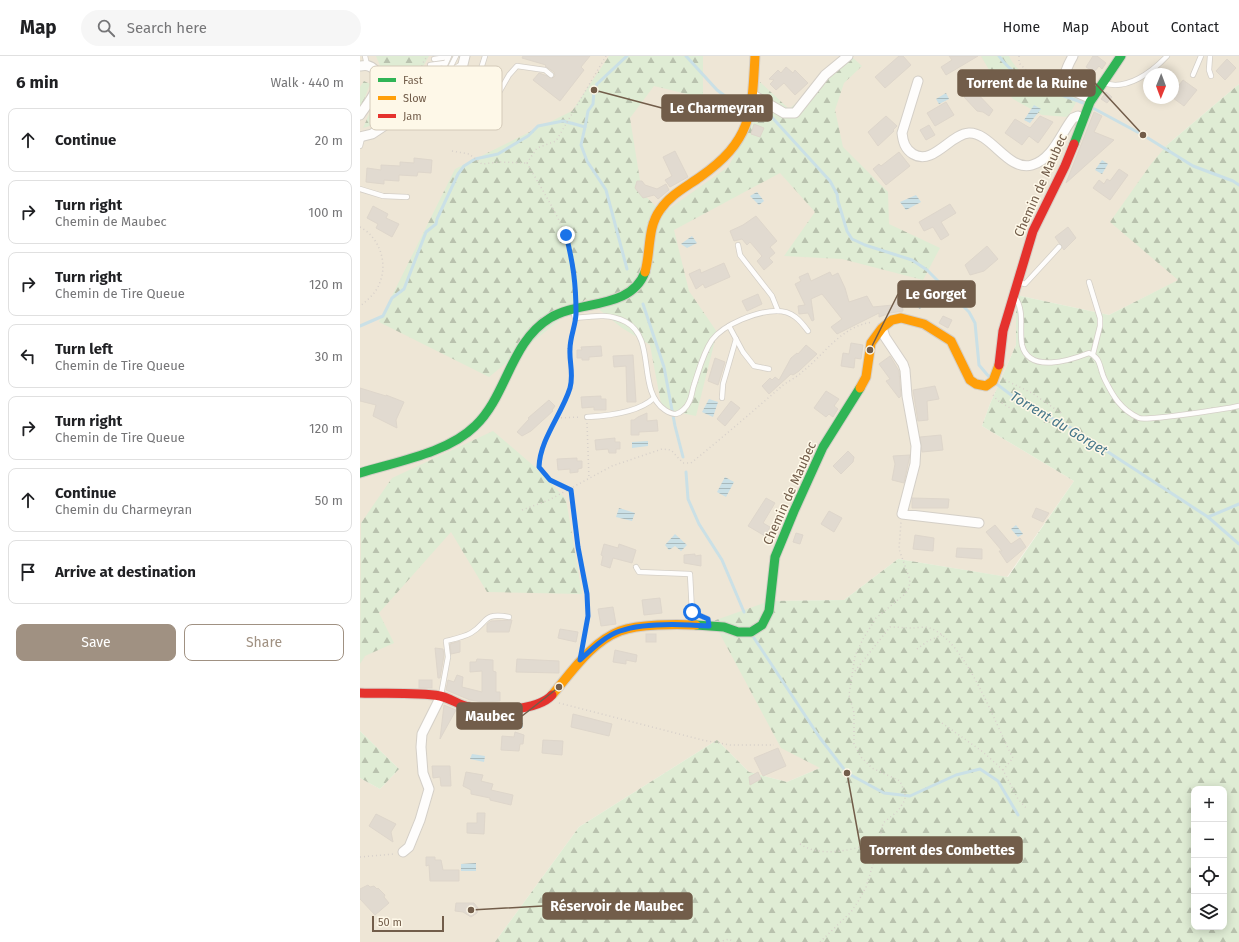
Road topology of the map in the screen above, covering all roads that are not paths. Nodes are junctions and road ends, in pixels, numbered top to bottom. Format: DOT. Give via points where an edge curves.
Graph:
graph roads {
  1 [pos="456,56"];
  2 [pos="485,56"];
  3 [pos="756,56"];
  4 [pos="848,56"];
  5 [pos="1073,56"];
  6 [pos="1120,56"];
  7 [pos="1167,56"];
  8 [pos="1201,56"];
  9 [pos="1210,56"];
  10 [pos="449,57"];
  11 [pos="434,59"];
  12 [pos="445,63"];
  13 [pos="434,66"];
  14 [pos="445,66"];
  15 [pos="451,66"];
  16 [pos="482,66"];
  17 [pos="551,75"];
  18 [pos="1193,75"];
  19 [pos="1211,76"];
  20 [pos="918,81"];
  21 [pos="1103,82"];
  22 [pos="502,88"];
  23 [pos="753,97"];
  24 [pos="1092,99"];
  25 [pos="370,100"];
  26 [pos="360,116"];
  27 [pos="1083,119"];
  28 [pos="378,130"];
  29 [pos="361,140"];
  30 [pos="360,189"];
  31 [pos="407,197"];
  32 [pos="738,246"];
  33 [pos="1059,247"];
  34 [pos="1017,281"];
  35 [pos="1089,282"];
  36 [pos="1013,294"];
  37 [pos="574,306"];
  38 [pos="778,311"];
  39 [pos="729,326"];
  40 [pos="882,328"];
  41 [pos="808,331"];
  42 [pos="736,339"];
  43 [pos="1092,354"];
  44 [pos="769,369"];
  45 [pos="654,398"];
  46 [pos="722,398"];
  47 [pos="1239,406"];
  48 [pos="587,417"];
  49 [pos="360,473"];
  50 [pos="979,523"];
  51 [pos="636,566"];
  52 [pos="509,616"];
  53 [pos="709,626"];
  54 [pos="360,693"];
  55 [pos="440,696"];
  56 [pos="403,852"];
  1 -- 15 [label="lane"];
  2 -- 16 [label="lane"];
  3 -- 23 [label="street"];
  4 -- 23 [label="street" via="825,75 796,113 784,113"];
  5 -- 24 [label="street" via="1064,78 1069,90"];
  6 -- 21 [label="street, Chemin de Maubec"];
  7 -- 21 [label="lane" via="1145,76 1120,84 1111,85"];
  8 -- 18 [label="lane"];
  9 -- 19 [label="lane"];
  10 -- 11 [label="lane"];
  10 -- 12 [label="lane"];
  12 -- 13 [label="lane"];
  12 -- 14 [label="lane"];
  17 -- 22 [label="lane" via="545,70 518,66"];
  20 -- 27 [label="street" via="902,133 907,150 919,157 927,157 963,134 972,133 983,138 1015,162 1030,166 1044,159 1074,118 1078,116"];
  21 -- 24 [label="street, Chemin de Maubec"];
  23 -- 37 [label="street" via="751,113 734,149 715,167 676,193 655,217 648,265 638,284 616,299"];
  24 -- 27 [label="street, Chemin de Maubec"];
  25 -- 26 [label="street"];
  27 -- 34 [label="street, Chemin de Maubec" via="1066,166 1033,231"];
  28 -- 29 [label="street"];
  30 -- 31 [label="lane" via="383,196"];
  32 -- 38 [label="lane" via="740,255 772,296"];
  33 -- 34 [label="lane" via="1025,284"];
  34 -- 36 [label="street, Chemin de Maubec"];
  35 -- 43 [label="lane" via="1100,318"];
  36 -- 40 [label="street, Chemin de Maubec" via="1003,331 997,374 986,386 970,380 951,341 944,335 918,322 901,318 892,320"];
  36 -- 43 [label="lane" via="1019,303 1022,346 1029,357 1041,362 1064,362"];
  37 -- 45 [label="lane" via="575,318 607,315 627,322 634,329 643,347"];
  37 -- 49 [label="street" via="549,318 527,339 483,417 468,432 446,444"];
  38 -- 39 [label="lane" via="743,318"];
  38 -- 41 [label="lane" via="800,320"];
  39 -- 42 [label="lane"];
  39 -- 45 [label="lane" via="713,340 703,357 689,402 683,410 676,414 669,413"];
  40 -- 50 [label="street" via="885,338 906,370 907,396 916,446 915,464 902,514"];
  40 -- 53 [label="street, Chemin de Maubec" via="871,343 866,377 816,461 782,539 775,557 769,611 762,625 751,632"];
  42 -- 44 [label="lane" via="754,366"];
  42 -- 46 [label="lane" via="723,384"];
  43 -- 47 [label="lane" via="1096,355 1103,378 1116,400 1127,412 1141,419"];
  45 -- 48 [label="lane" via="648,404 609,416"];
  51 -- 53 [label="lane" via="639,572 690,574 692,612 708,619"];
  52 -- 55 [label="lane" via="486,618 471,634 446,641 448,657"];
  53 -- 55 [label="street, Chemin de Maubec" via="642,626 620,631 597,645 580,660 572,673 549,698 528,707 482,710"];
  54 -- 55 [label="street, Chemin de Maubec"];
  55 -- 56 [label="street" via="422,734 423,773 429,789 428,798 409,847"];
}
